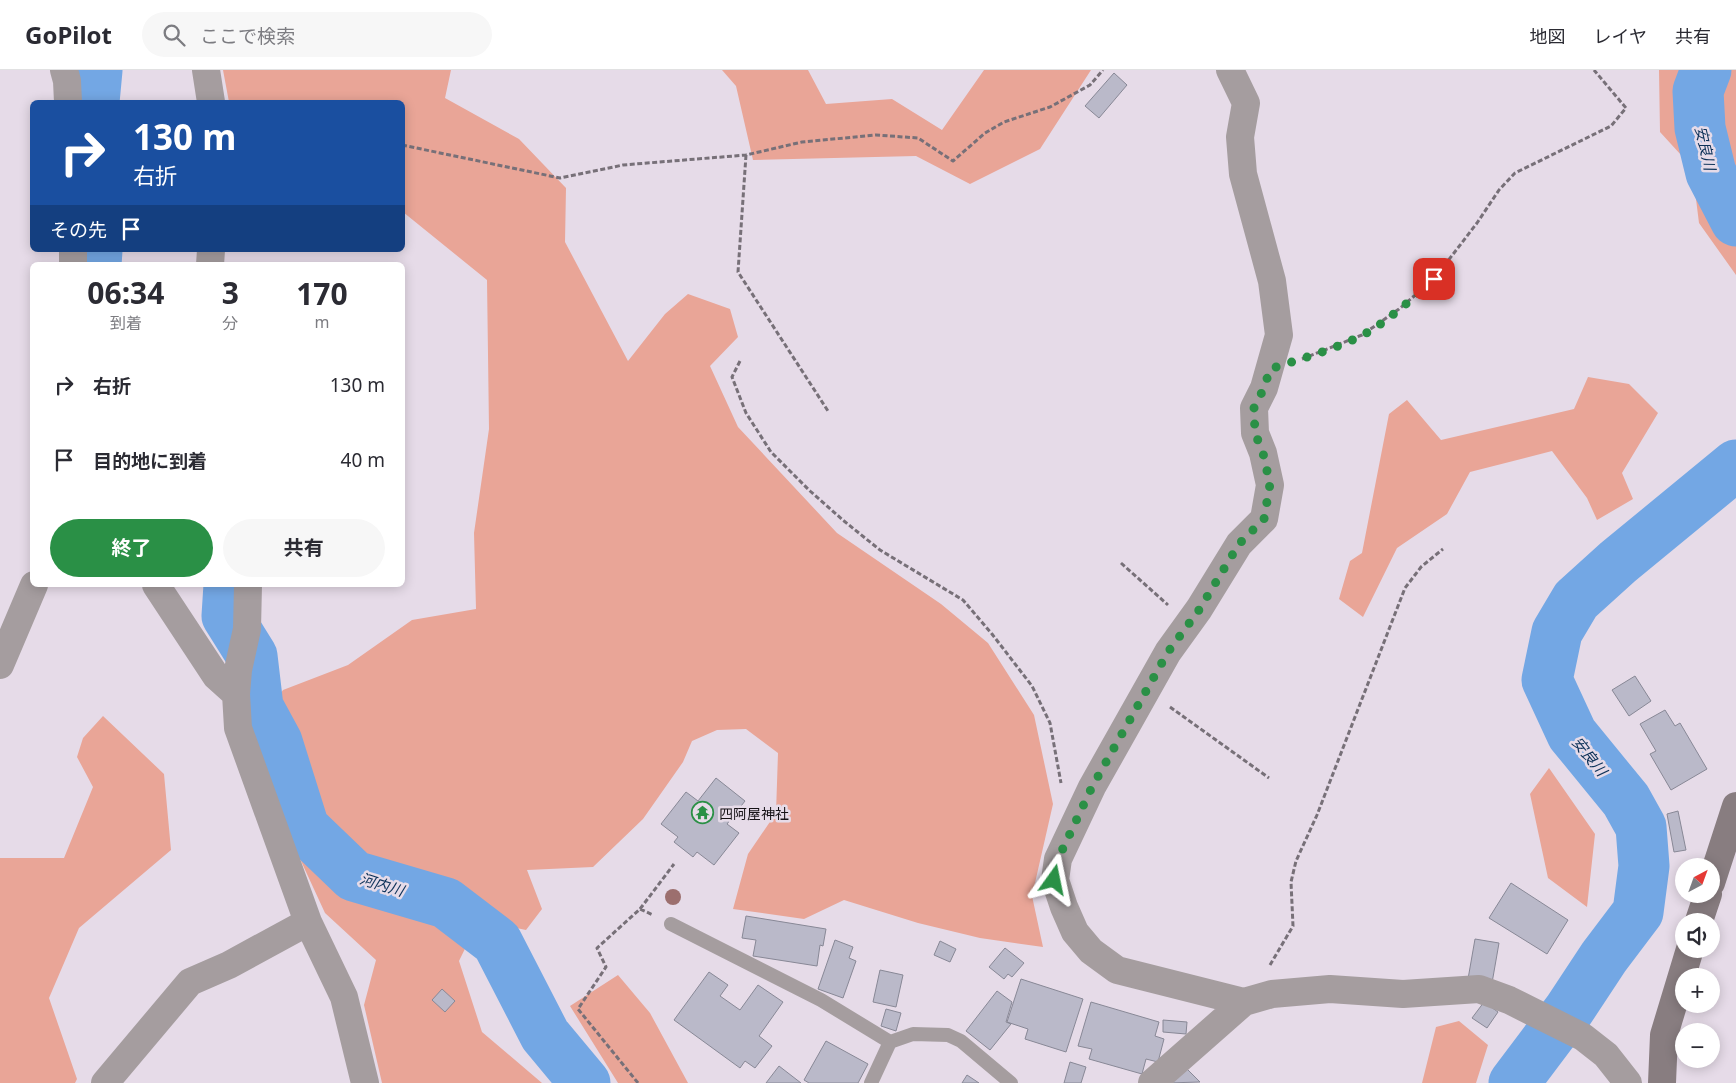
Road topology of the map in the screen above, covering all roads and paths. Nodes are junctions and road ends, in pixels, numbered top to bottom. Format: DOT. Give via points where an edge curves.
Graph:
graph roads {
  1 [pos="64,70"];
  2 [pos="206,70"];
  3 [pos="1102,70"];
  4 [pos="1230,70"];
  5 [pos="1594,70"];
  6 [pos="68,100"];
  7 [pos="211,100"];
  8 [pos="405,146"];
  9 [pos="746,155"];
  10 [pos="740,361"];
  11 [pos="1270,369"];
  12 [pos="828,410"];
  13 [pos="1443,549"];
  14 [pos="1121,563"];
  15 [pos="33,587"];
  16 [pos="157,587"];
  17 [pos="248,587"];
  18 [pos="1189,623"];
  19 [pos="0,664"];
  20 [pos="237,682"];
  21 [pos="1147,690"];
  22 [pos="1269,778"];
  23 [pos="1736,806"];
  24 [pos="1077,818"];
  25 [pos="1719,858"];
  26 [pos="674,864"];
  27 [pos="640,909"];
  28 [pos="308,922"];
  29 [pos="670,924"];
  30 [pos="1687,958"];
  31 [pos="1244,1002"];
  32 [pos="890,1042"];
  33 [pos="104,1083"];
  34 [pos="365,1083"];
  35 [pos="638,1083"];
  36 [pos="871,1083"];
  37 [pos="1011,1083"];
  38 [pos="1152,1083"];
  39 [pos="1628,1083"];
  40 [pos="1662,1083"];
  1 -- 6 [label="street"];
  2 -- 7 [label="street"];
  3 -- 9 [label="path" via="1090,86 1050,107 1004,122 953,161 918,138 876,135 802,142"];
  4 -- 11 [label="street" via="1246,103 1240,137 1243,174 1272,281 1279,335"];
  5 -- 11 [label="path" via="1626,108 1611,126 1515,173 1434,279 1399,309 1362,335"];
  8 -- 9 [label="path" via="560,178 623,165"];
  9 -- 12 [label="path" via="738,272"];
  10 -- 24 [label="path" via="732,377 746,413 771,452 817,497 880,550 963,600 1032,686 1050,723 1062,790"];
  11 -- 18 [label="street" via="1254,408 1255,433 1270,484 1264,519 1239,544"];
  13 -- 31 [label="path" via="1421,567 1405,588 1296,862 1291,882 1293,926"];
  14 -- 18 [label="path"];
  15 -- 19 [label="street"];
  16 -- 20 [label="street" via="216,676"];
  17 -- 20 [label="street" via="248,629"];
  18 -- 21 [label="street"];
  20 -- 28 [label="street" via="238,728"];
  21 -- 22 [label="path"];
  21 -- 24 [label="street"];
  23 -- 25 [label="street"];
  24 -- 31 [label="street" via="1058,859 1054,880 1075,932 1091,950 1117,970"];
  26 -- 27 [label="path"];
  27 -- 29 [label="path"];
  27 -- 35 [label="path" via="597,948 606,967 578,1009"];
  28 -- 33 [label="street" via="229,965 190,982"];
  28 -- 34 [label="street" via="344,997"];
  29 -- 32 [label="lane" via="821,1000"];
  30 -- 40 [label="street" via="1664,1034"];
  31 -- 38 [label="street"];
  31 -- 39 [label="street" via="1272,994 1330,989 1404,994 1479,989 1509,1000 1583,1037 1606,1055"];
  32 -- 36 [label="lane"];
  32 -- 37 [label="lane" via="913,1034 948,1035 961,1041"];
}
